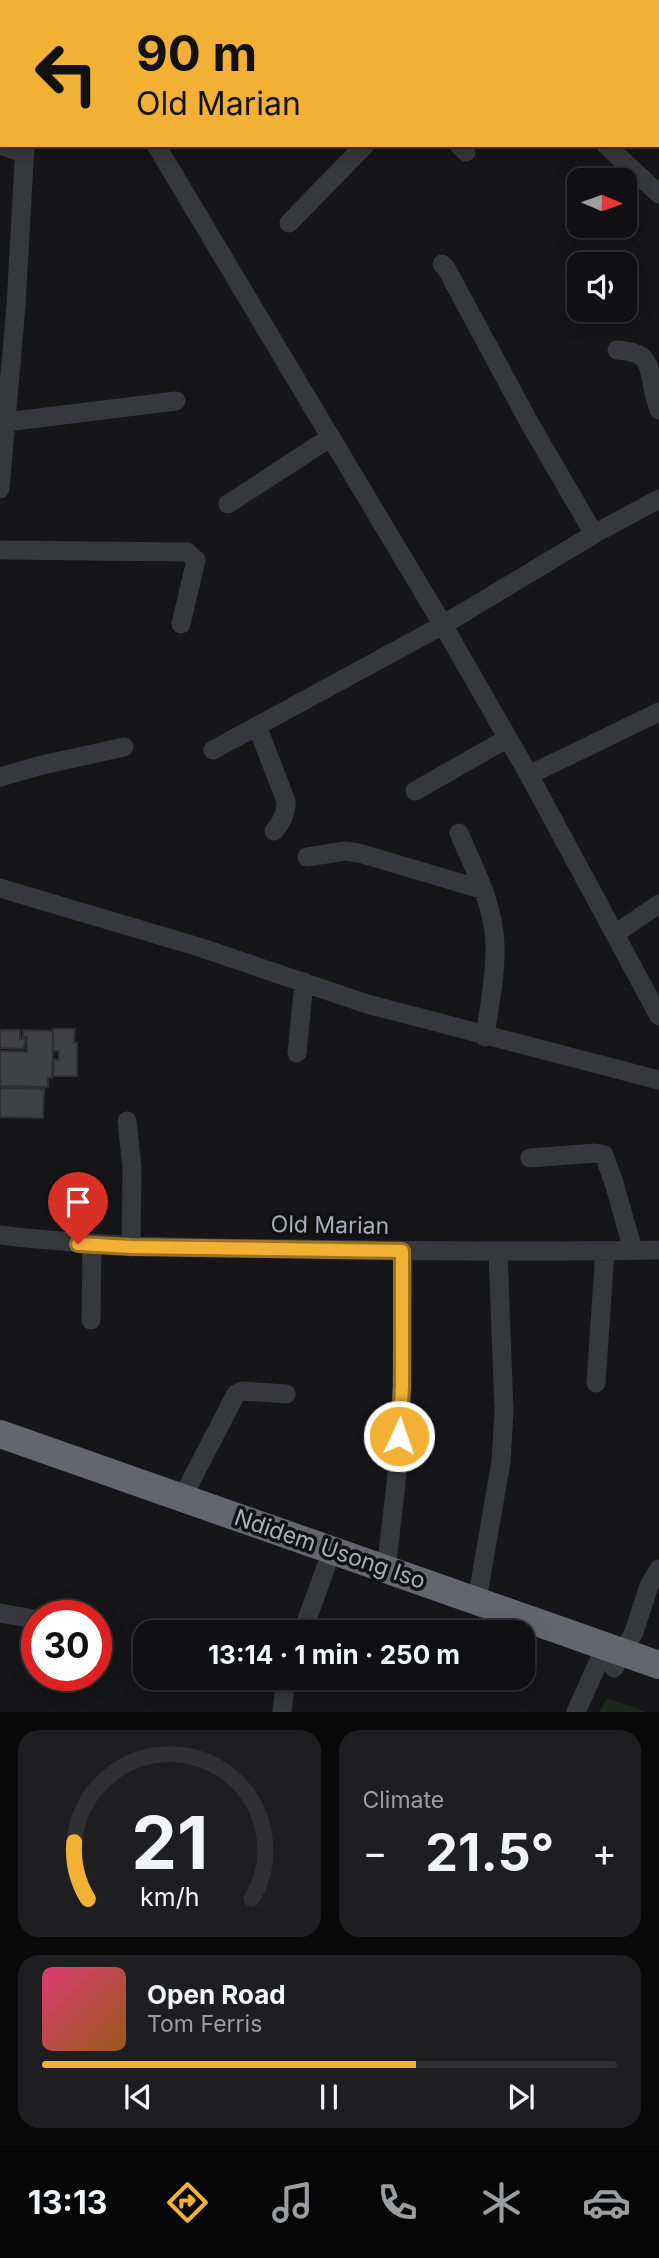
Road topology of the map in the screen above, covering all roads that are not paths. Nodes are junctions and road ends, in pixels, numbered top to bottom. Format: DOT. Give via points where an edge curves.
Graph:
graph roads {
  1 [pos="157,147"];
  2 [pos="363,147"];
  3 [pos="608,147"];
  4 [pos="25,149"];
  5 [pos="659,194"];
  6 [pos="289,223"];
  7 [pos="442,264"];
  8 [pos="8,303"];
  9 [pos="617,350"];
  10 [pos="176,401"];
  11 [pos="659,410"];
  12 [pos="6,422"];
  13 [pos="331,437"];
  14 [pos="0,482"];
  15 [pos="659,499"];
  16 [pos="229,503"];
  17 [pos="594,534"];
  18 [pos="0,551"];
  19 [pos="181,624"];
  20 [pos="443,625"];
  21 [pos="659,712"];
  22 [pos="257,726"];
  23 [pos="508,738"];
  24 [pos="124,747"];
  25 [pos="213,750"];
  26 [pos="529,775"];
  27 [pos="0,777"];
  28 [pos="415,791"];
  29 [pos="274,831"];
  30 [pos="459,832"];
  31 [pos="307,857"];
  32 [pos="0,888"];
  33 [pos="484,890"];
  34 [pos="659,904"];
  35 [pos="615,933"];
  36 [pos="304,982"];
  37 [pos="659,1016"];
  38 [pos="485,1037"];
  39 [pos="298,1053"];
  40 [pos="659,1080"];
  41 [pos="127,1121"];
  42 [pos="530,1158"];
  43 [pos="0,1235"];
  44 [pos="92,1244"];
  45 [pos="131,1247"];
  46 [pos="633,1250"];
  47 [pos="659,1250"];
  48 [pos="402,1251"];
  49 [pos="605,1251"];
  50 [pos="498,1252"];
  51 [pos="91,1320"];
  52 [pos="596,1383"];
  53 [pos="286,1394"];
  54 [pos="0,1434"];
  55 [pos="0,1453"];
  56 [pos="182,1499"];
  57 [pos="326,1567"];
  58 [pos="659,1569"];
  59 [pos="387,1570"];
  60 [pos="477,1600"];
  61 [pos="0,1614"];
  62 [pos="21,1617"];
  63 [pos="307,1620"];
  64 [pos="477,1620"];
  65 [pos="535,1639"];
  66 [pos="610,1657"];
  67 [pos="659,1665"];
  68 [pos="659,1684"];
  69 [pos="285,1690"];
  70 [pos="282,1712"];
  71 [pos="576,1712"];
  1 -- 13 [label="street"];
  2 -- 6 [label="street"];
  3 -- 5 [label="street"];
  4 -- 8 [label="street"];
  7 -- 17 [label="street"];
  8 -- 12 [label="street"];
  9 -- 11 [label="street" via="643,351 650,356"];
  10 -- 12 [label="street"];
  12 -- 14 [label="street"];
  13 -- 16 [label="street"];
  13 -- 20 [label="street"];
  15 -- 17 [label="street"];
  17 -- 20 [label="street"];
  18 -- 19 [label="street" via="187,552 196,560"];
  20 -- 22 [label="street"];
  20 -- 23 [label="street"];
  21 -- 26 [label="street"];
  22 -- 25 [label="street"];
  22 -- 29 [label="street" via="286,801 282,822"];
  23 -- 26 [label="street"];
  23 -- 28 [label="street"];
  24 -- 27 [label="street"];
  26 -- 35 [label="street"];
  30 -- 33 [label="street"];
  31 -- 33 [label="street" via="359,853"];
  32 -- 36 [label="street"];
  33 -- 38 [label="street" via="495,945"];
  34 -- 35 [label="street"];
  35 -- 37 [label="street"];
  36 -- 38 [label="street"];
  36 -- 39 [label="street"];
  38 -- 40 [label="street"];
  41 -- 45 [label="street" via="132,1168"];
  42 -- 46 [label="street" via="604,1155"];
  43 -- 44 [label="street, Old Marian"];
  44 -- 45 [label="street, Old Marian"];
  44 -- 51 [label="street"];
  45 -- 48 [label="street, Old Marian"];
  46 -- 47 [label="street, Old Marian"];
  46 -- 49 [label="street, Old Marian"];
  48 -- 50 [label="street, Old Marian"];
  48 -- 59 [label="street" via="402,1387"];
  49 -- 50 [label="street, Old Marian"];
  49 -- 52 [label="street"];
  50 -- 60 [label="street" via="504,1412 501,1462"];
  53 -- 56 [label="street" via="236,1394"];
  54 -- 56 [label="highway, Ndidem Usong Iso"];
  55 -- 57 [label="highway, Ndidem Usong Iso"];
  56 -- 59 [label="highway, Ndidem Usong Iso"];
  57 -- 63 [label="street"];
  57 -- 64 [label="highway, Ndidem Usong Iso"];
  58 -- 66 [label="street" via="634,1632"];
  59 -- 60 [label="highway, Ndidem Usong Iso"];
  60 -- 66 [label="highway, Ndidem Usong Iso"];
  61 -- 62 [label="street"];
  65 -- 66 [label="highway, Ndidem Usong Iso"];
  66 -- 67 [label="highway, Ndidem Usong Iso"];
  66 -- 68 [label="highway, Ndidem Usong Iso"];
  66 -- 71 [label="street"];
  69 -- 70 [label="street"];
}
